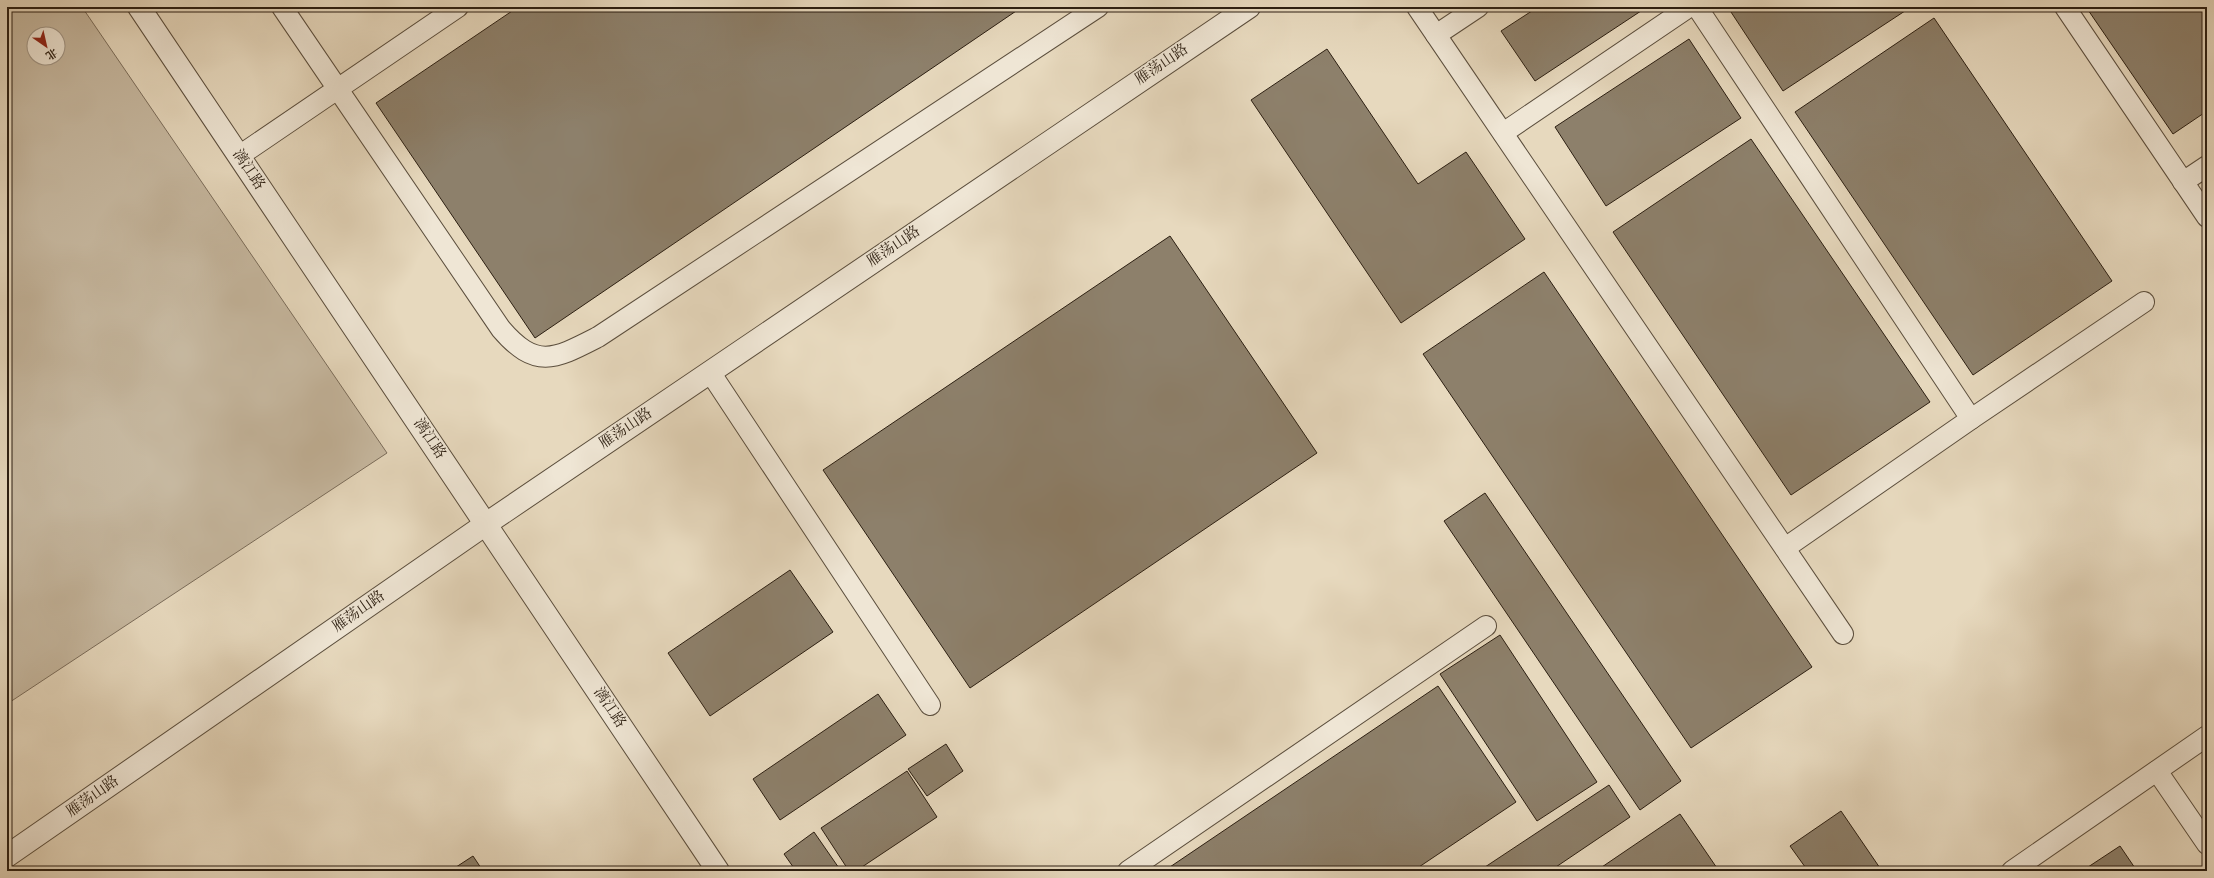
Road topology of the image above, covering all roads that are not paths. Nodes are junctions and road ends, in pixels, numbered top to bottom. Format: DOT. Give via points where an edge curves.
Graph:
graph roads {
  1 [pos="139,7"];
  2 [pos="282,7"];
  3 [pos="458,7"];
  4 [pos="1098,7"];
  5 [pos="1249,7"];
  6 [pos="1417,7"];
  7 [pos="1478,7"];
  8 [pos="1689,7"];
  9 [pos="1697,7"];
  10 [pos="2065,7"];
  11 [pos="1436,34"];
  12 [pos="338,89"];
  13 [pos="1503,133"];
  14 [pos="239,156"];
  15 [pos="2207,166"];
  16 [pos="2183,182"];
  17 [pos="2207,217"];
  18 [pos="2144,302"];
  19 [pos="710,372"];
  20 [pos="1971,419"];
  21 [pos="486,524"];
  22 [pos="1785,548"];
  23 [pos="1486,626"];
  24 [pos="1843,634"];
  25 [pos="930,705"];
  26 [pos="2207,736"];
  27 [pos="2157,771"];
  28 [pos="2207,844"];
  29 [pos="7,856"];
  30 [pos="718,871"];
  31 [pos="1128,871"];
  32 [pos="2012,871"];
  1 -- 14 [label="street, 漓江路"];
  2 -- 12 [label="lane"];
  3 -- 12 [label="lane"];
  4 -- 12 [label="lane" via="598,337 554,357 533,355 515,346 501,329"];
  5 -- 19 [label="street, 雁荡山路"];
  6 -- 11 [label="lane"];
  7 -- 11 [label="lane"];
  8 -- 13 [label="lane"];
  9 -- 20 [label="lane"];
  10 -- 16 [label="lane"];
  11 -- 13 [label="lane"];
  12 -- 14 [label="lane"];
  13 -- 22 [label="lane"];
  14 -- 21 [label="street, 漓江路"];
  15 -- 16 [label="lane"];
  16 -- 17 [label="lane"];
  18 -- 20 [label="lane"];
  19 -- 21 [label="street, 雁荡山路"];
  19 -- 25 [label="lane"];
  20 -- 22 [label="lane"];
  21 -- 29 [label="street, 雁荡山路"];
  21 -- 30 [label="street, 漓江路"];
  22 -- 24 [label="lane"];
  23 -- 31 [label="lane"];
  26 -- 27 [label="lane"];
  27 -- 28 [label="lane"];
  27 -- 32 [label="lane"];
}
